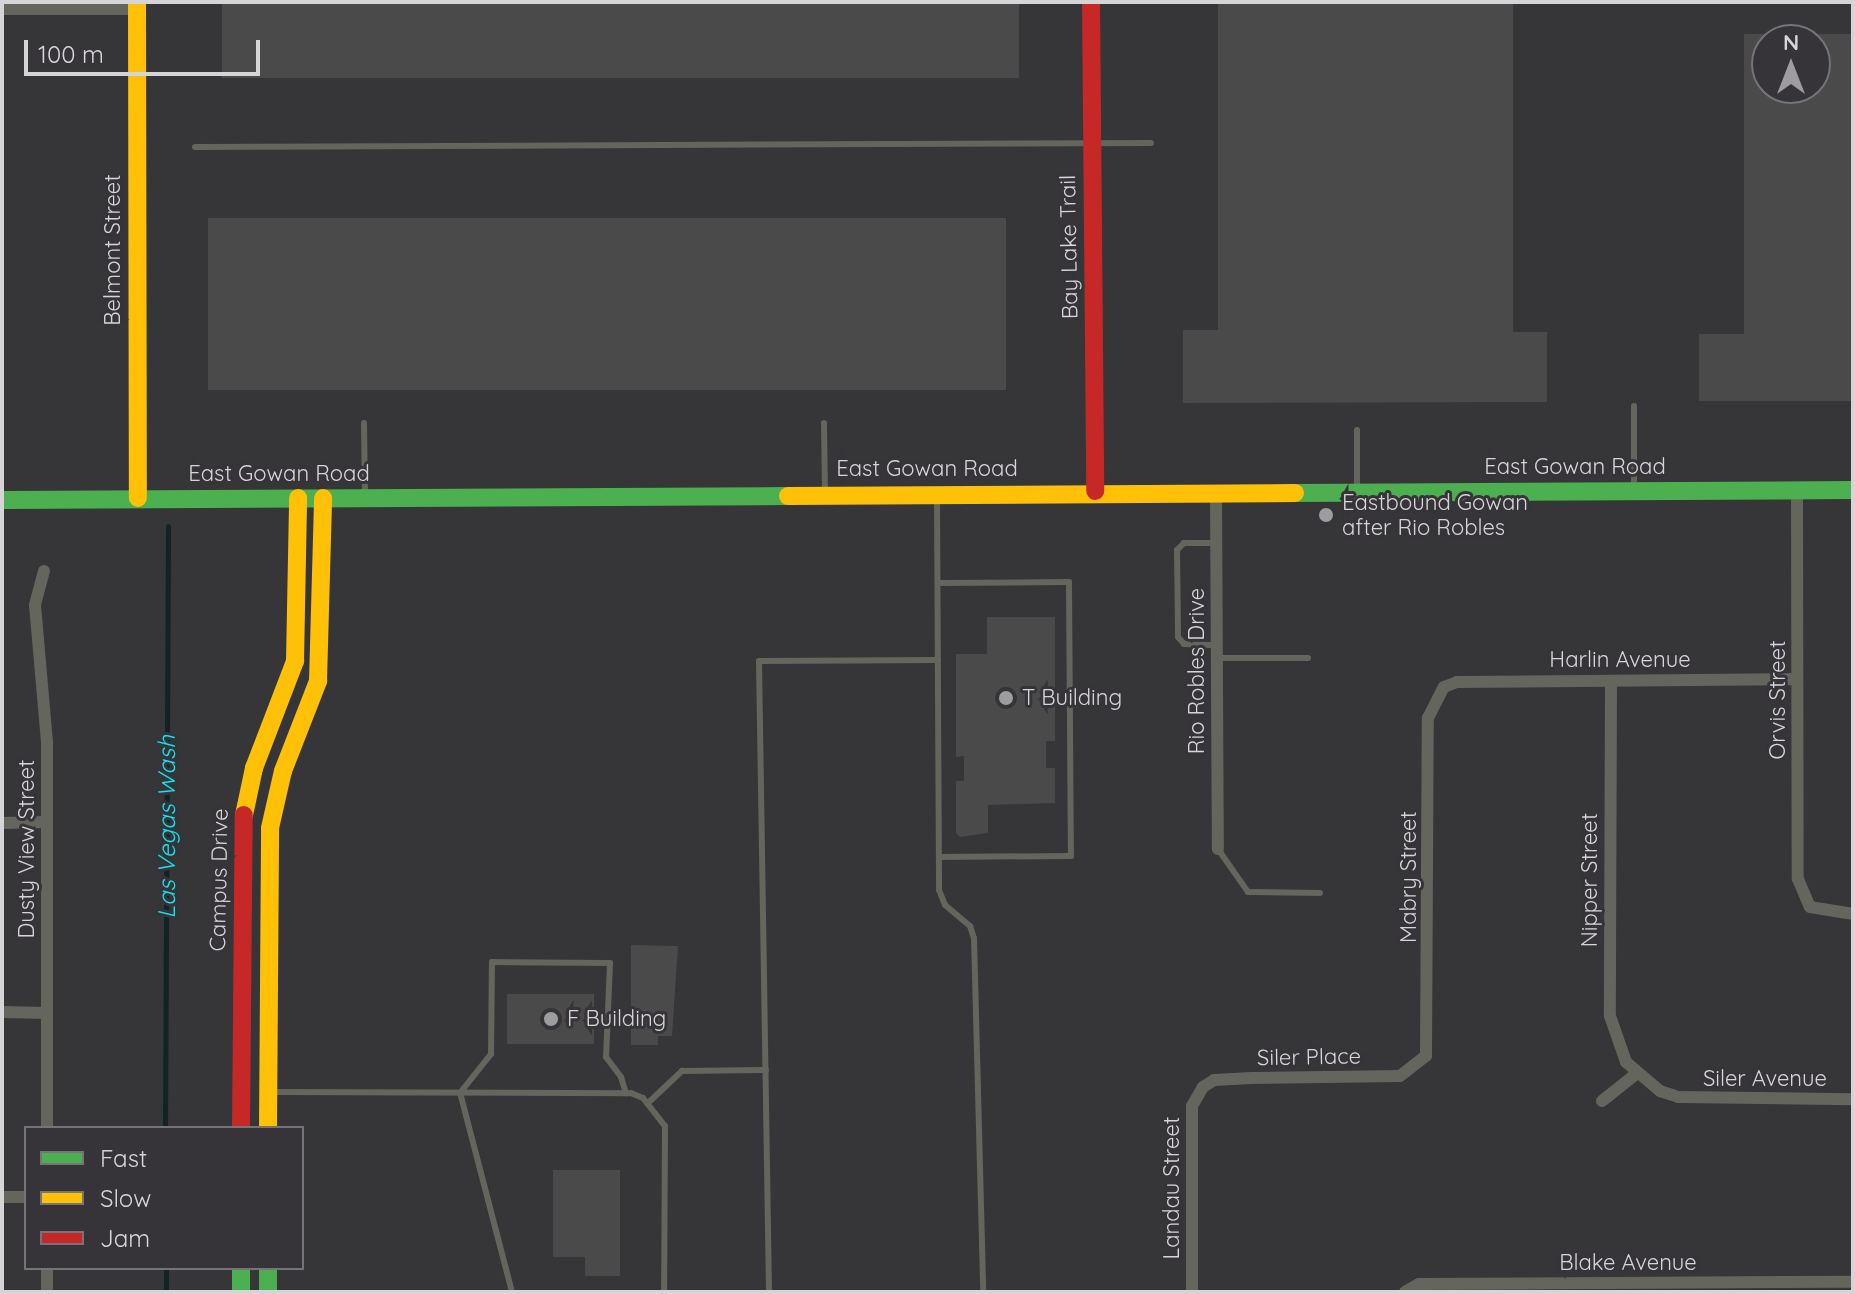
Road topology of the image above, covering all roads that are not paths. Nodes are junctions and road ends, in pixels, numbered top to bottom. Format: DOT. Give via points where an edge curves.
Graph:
graph roads {
  1 [pos="1091,2"];
  2 [pos="137,5"];
  3 [pos="2,9"];
  4 [pos="1092,140"];
  5 [pos="1151,143"];
  6 [pos="195,147"];
  7 [pos="1634,406"];
  8 [pos="364,423"];
  9 [pos="824,423"];
  10 [pos="1357,430"];
  11 [pos="1797,490"];
  12 [pos="1853,490"];
  13 [pos="1095,491"];
  14 [pos="1634,491"];
  15 [pos="1357,492"];
  16 [pos="825,493"];
  17 [pos="937,493"];
  18 [pos="1216,493"];
  19 [pos="138,498"];
  20 [pos="298,498"];
  21 [pos="323,498"];
  22 [pos="365,498"];
  23 [pos="2,500"];
  24 [pos="1217,543"];
  25 [pos="44,571"];
  26 [pos="938,583"];
  27 [pos="1217,651"];
  28 [pos="1308,658"];
  29 [pos="938,660"];
  30 [pos="1797,679"];
  31 [pos="1611,681"];
  32 [pos="1444,687"];
  33 [pos="47,822"];
  34 [pos="2,823"];
  35 [pos="1218,849"];
  36 [pos="939,857"];
  37 [pos="1320,893"];
  38 [pos="1853,914"];
  39 [pos="2,1012"];
  40 [pos="47,1013"];
  41 [pos="1416,1067"];
  42 [pos="766,1070"];
  43 [pos="1636,1074"];
  44 [pos="1203,1087"];
  45 [pos="241,1092"];
  46 [pos="268,1092"];
  47 [pos="460,1093"];
  48 [pos="626,1093"];
  49 [pos="1853,1099"];
  50 [pos="1602,1101"];
  51 [pos="648,1103"];
  52 [pos="47,1126"];
  53 [pos="241,1126"];
  54 [pos="268,1126"];
  55 [pos="2,1197"];
  56 [pos="24,1197"];
  57 [pos="47,1270"];
  58 [pos="241,1270"];
  59 [pos="268,1270"];
  60 [pos="1853,1282"];
  61 [pos="47,1292"];
  62 [pos="241,1292"];
  63 [pos="268,1292"];
  64 [pos="512,1292"];
  65 [pos="664,1292"];
  66 [pos="769,1292"];
  67 [pos="983,1292"];
  68 [pos="1192,1292"];
  69 [pos="1405,1292"];
  1 -- 4 [label="street, Bay Lake Trail"];
  2 -- 3 [label="street"];
  2 -- 19 [label="street, Belmont Street"];
  4 -- 5 [label="lane"];
  4 -- 6 [label="lane"];
  4 -- 13 [label="street, Bay Lake Trail"];
  7 -- 14 [label="lane"];
  8 -- 22 [label="lane"];
  9 -- 16 [label="lane"];
  10 -- 15 [label="lane"];
  11 -- 12 [label="street, East Gowan Road"];
  11 -- 14 [label="street, East Gowan Road"];
  11 -- 30 [label="street, Orvis Street"];
  13 -- 17 [label="street, East Gowan Road"];
  13 -- 18 [label="street, East Gowan Road"];
  14 -- 15 [label="street, East Gowan Road"];
  15 -- 18 [label="street, East Gowan Road"];
  16 -- 17 [label="street, East Gowan Road"];
  16 -- 22 [label="street, East Gowan Road"];
  17 -- 26 [label="lane"];
  18 -- 24 [label="street, Rio Robles Drive"];
  19 -- 20 [label="street, East Gowan Road"];
  19 -- 23 [label="street, East Gowan Road"];
  20 -- 21 [label="street, East Gowan Road"];
  20 -- 45 [label="street, Campus Drive" via="295,661 254,768 242,824"];
  21 -- 22 [label="street, East Gowan Road"];
  21 -- 46 [label="street" via="320,666 308,714 278,784 270,828"];
  24 -- 27 [label="street, Rio Robles Drive"];
  24 -- 27 [label="lane" via="1184,543 1177,550 1178,637 1184,644"];
  25 -- 33 [label="street, Dusty View Street" via="35,605 47,742"];
  26 -- 29 [label="lane"];
  26 -- 36 [label="lane" via="1069,582 1071,826 1071,856"];
  27 -- 28 [label="lane"];
  27 -- 35 [label="street, Rio Robles Drive"];
  29 -- 36 [label="lane"];
  29 -- 42 [label="lane" via="759,661"];
  30 -- 31 [label="street, Harlin Avenue"];
  30 -- 38 [label="street, Orvis Street" via="1798,879 1810,907"];
  31 -- 32 [label="street, Harlin Avenue" via="1457,682"];
  31 -- 43 [label="street, Nipper Street" via="1610,1016"];
  32 -- 41 [label="street, Mabry Street" via="1428,718 1430,1039"];
  33 -- 34 [label="street"];
  33 -- 40 [label="street, Dusty View Street"];
  35 -- 37 [label="lane" via="1248,892"];
  36 -- 67 [label="lane" via="942,900 967,922 974,938"];
  39 -- 40 [label="street"];
  40 -- 52 [label="street, Dusty View Street"];
  41 -- 44 [label="street, Siler Place" via="1400,1076 1214,1080"];
  42 -- 51 [label="lane" via="682,1071"];
  42 -- 66 [label="lane"];
  43 -- 49 [label="street, Siler Avenue" via="1678,1097"];
  43 -- 50 [label="street"];
  44 -- 68 [label="street, Landau Street" via="1192,1106"];
  45 -- 46 [label="street"];
  45 -- 53 [label="street, Campus Drive"];
  46 -- 47 [label="lane"];
  46 -- 54 [label="street"];
  47 -- 48 [label="lane"];
  47 -- 48 [label="lane" via="491,1054 492,962 610,963 606,1057"];
  47 -- 64 [label="lane"];
  48 -- 51 [label="lane"];
  51 -- 65 [label="lane" via="665,1126"];
  55 -- 56 [label="street"];
  57 -- 61 [label="street"];
  58 -- 62 [label="street"];
  59 -- 63 [label="street"];
  60 -- 69 [label="street, Blake Avenue" via="1419,1284"];
}
